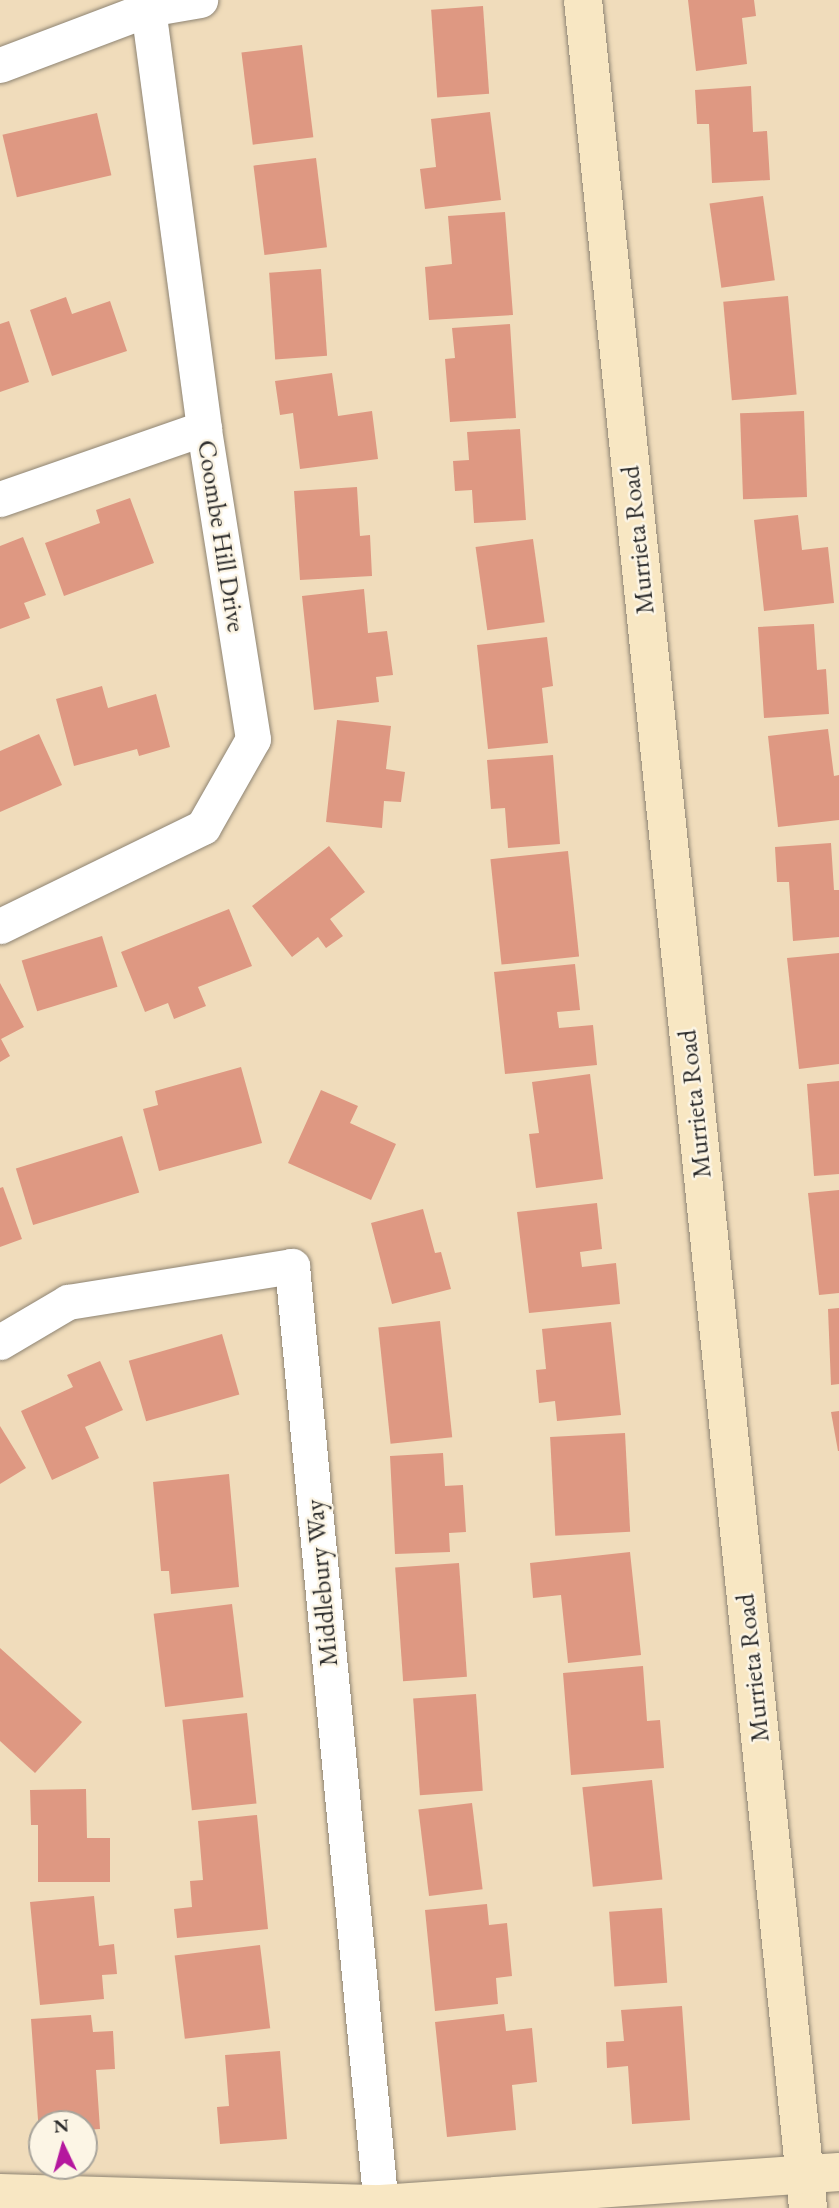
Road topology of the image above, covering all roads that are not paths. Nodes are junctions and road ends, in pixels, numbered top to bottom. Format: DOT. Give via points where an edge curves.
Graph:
graph roads {
  1 [pos="200,0"];
  2 [pos="583,0"];
  3 [pos="148,9"];
  4 [pos="0,65"];
  5 [pos="204,428"];
  6 [pos="0,499"];
  7 [pos="0,926"];
  8 [pos="0,1342"];
  9 [pos="817,2185"];
  10 [pos="0,2193"];
  11 [pos="381,2206"];
  1 -- 3 [label="street"];
  2 -- 9 [label="main road, Murrieta Road"];
  3 -- 4 [label="street"];
  3 -- 5 [label="street, Coombe Hill Drive"];
  5 -- 6 [label="street"];
  5 -- 7 [label="street, Coombe Hill Drive" via="253,739 203,827"];
  8 -- 11 [label="street, Middlebury Way" via="68,1303 292,1266"];
  9 -- 11 [label="main road"];
  10 -- 11 [label="main road"];
}
